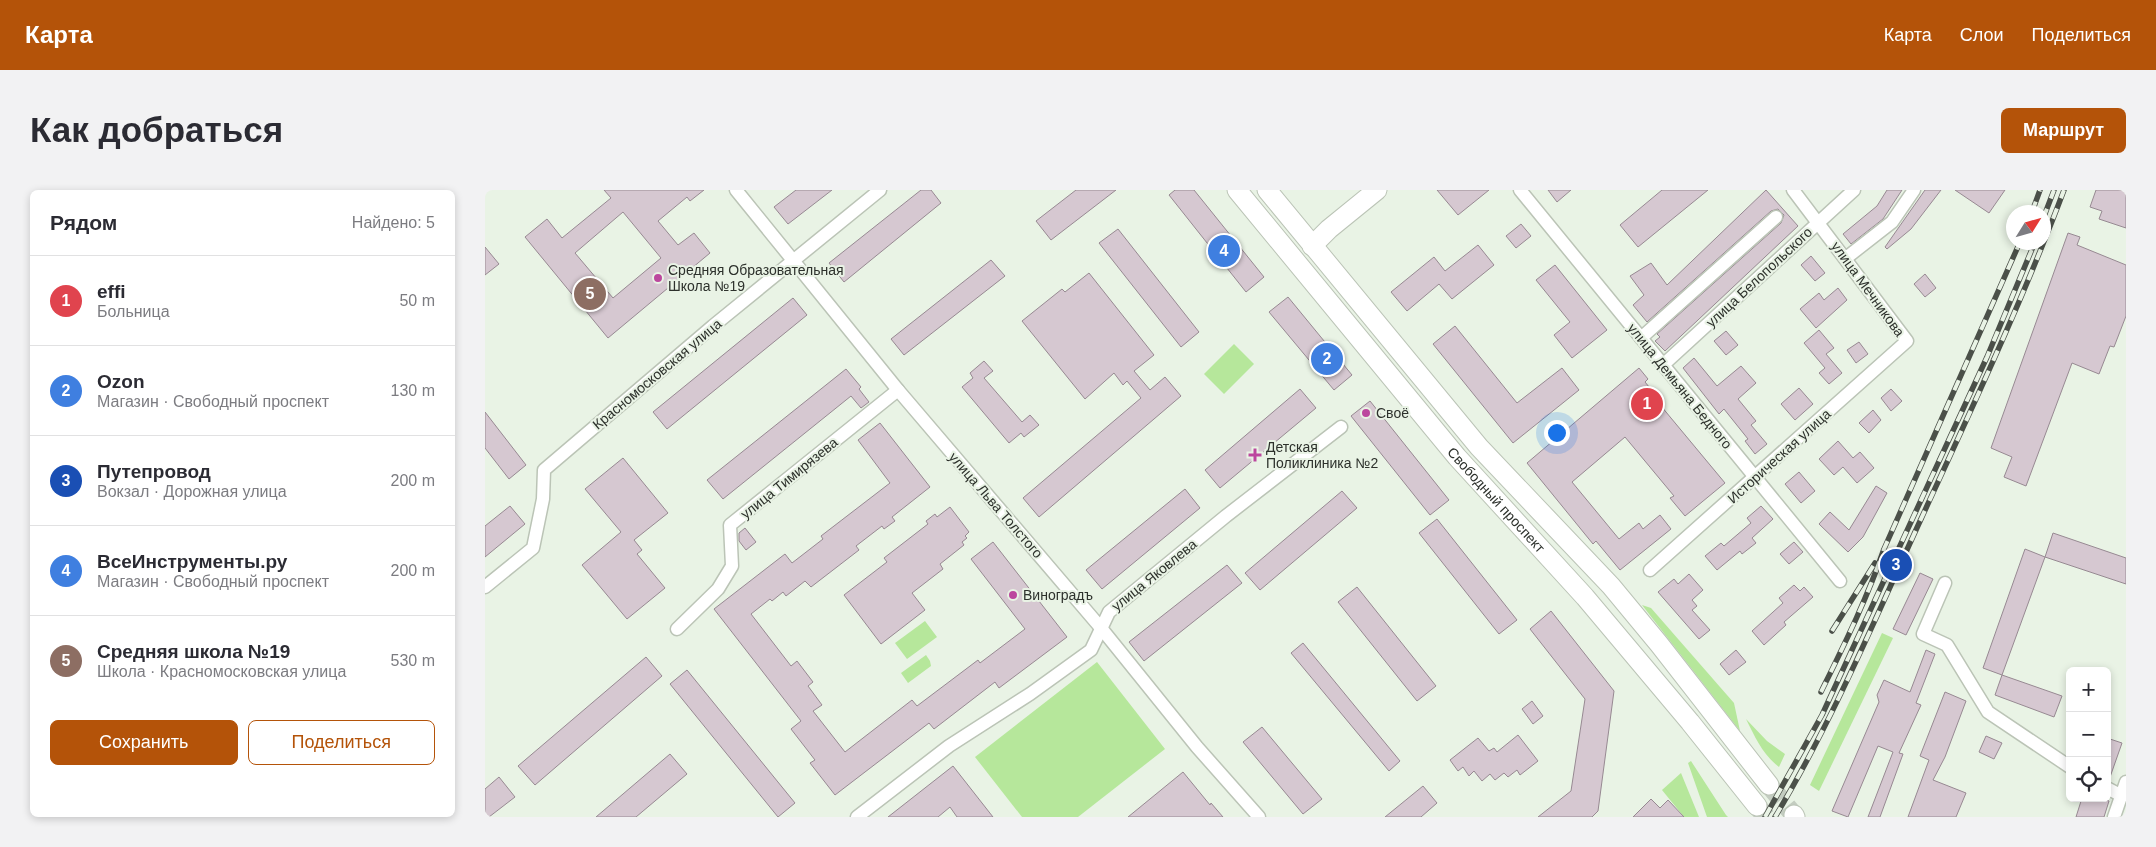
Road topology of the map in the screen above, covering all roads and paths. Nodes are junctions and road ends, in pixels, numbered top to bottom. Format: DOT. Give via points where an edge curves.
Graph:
graph roads {
  1 [pos="736,190"];
  2 [pos="880,190"];
  3 [pos="1237,190"];
  4 [pos="1267,190"];
  5 [pos="1377,190"];
  6 [pos="1521,190"];
  7 [pos="1793,190"];
  8 [pos="1854,190"];
  9 [pos="1914,190"];
  10 [pos="1776,217"];
  11 [pos="1819,222"];
  12 [pos="1312,246"];
  13 [pos="1846,258"];
  14 [pos="793,260"];
  15 [pos="1641,338"];
  16 [pos="1907,341"];
  17 [pos="1663,365"];
  18 [pos="898,390"];
  19 [pos="1341,427"];
  20 [pos="1755,477"];
  21 [pos="1650,570"];
  22 [pos="1840,581"];
  23 [pos="1945,583"];
  24 [pos="485,587"];
  25 [pos="1101,628"];
  26 [pos="677,629"];
  27 [pos="2066,764"];
  28 [pos="2126,782"];
  29 [pos="1769,785"];
  30 [pos="2111,790"];
  31 [pos="2122,796"];
  32 [pos="1757,806"];
  33 [pos="857,817"];
  34 [pos="1259,817"];
  35 [pos="2114,817"];
  1 -- 14 [label="street, улица Льва Толстого"];
  2 -- 14 [label="street, Красномосковская улица"];
  3 -- 32 [label="main road, Свободный проспект" via="1457,458 1585,597"];
  4 -- 12 [label="main road, Свободный проспект"];
  5 -- 12 [label="main road"];
  6 -- 15 [label="street, улица Демьяна Бедного"];
  7 -- 11 [label="street, улица Мечникова"];
  8 -- 11 [label="street, улица Белопольского"];
  9 -- 13 [label="street" via="1892,222"];
  10 -- 15 [label="street"];
  11 -- 13 [label="street, улица Мечникова"];
  11 -- 17 [label="street, улица Белопольского"];
  12 -- 29 [label="main road, Свободный проспект" via="1479,447 1611,586"];
  13 -- 16 [label="street, улица Мечникова"];
  14 -- 18 [label="street, улица Льва Толстого"];
  14 -- 24 [label="street, Красномосковская улица" via="544,470 543,499 533,548"];
  15 -- 17 [label="street, улица Демьяна Бедного"];
  16 -- 20 [label="street, Историческая улица"];
  17 -- 20 [label="street, улица Демьяна Бедного"];
  18 -- 25 [label="street, улица Льва Толстого"];
  18 -- 26 [label="street, улица Тимирязева" via="730,525 732,566 718,589"];
  19 -- 25 [label="street, улица Яковлева" via="1109,612"];
  20 -- 21 [label="street, Историческая улица"];
  20 -- 22 [label="street, улица Демьяна Бедного"];
  23 -- 27 [label="street" via="1923,634 1947,645 1988,712"];
  25 -- 33 [label="street, улица Яковлева" via="1091,650 949,746"];
  25 -- 34 [label="street, улица Льва Толстого" via="1197,747"];
  28 -- 31 [label="street"];
  30 -- 31 [label="street"];
  31 -- 35 [label="street"];
}
